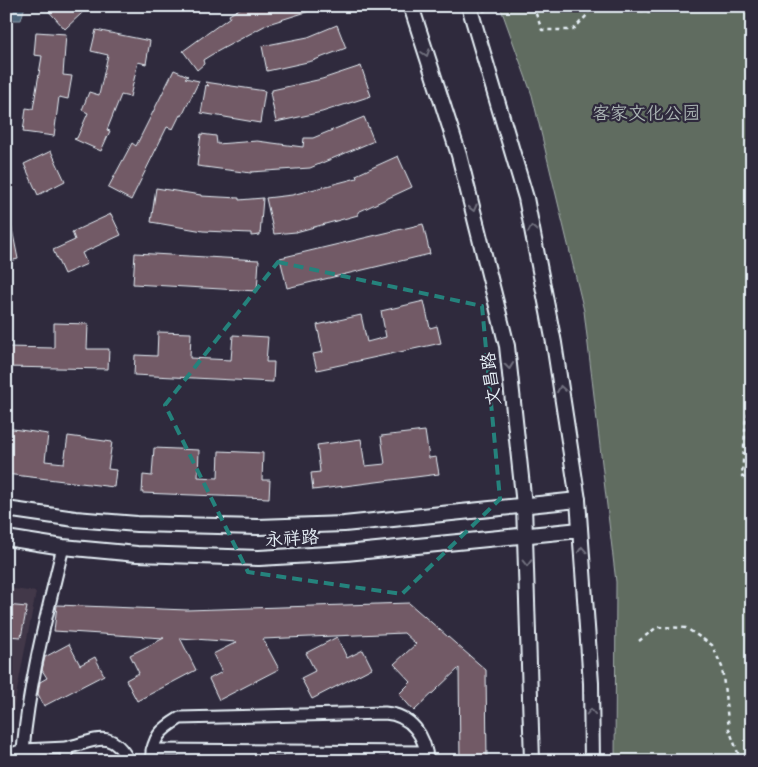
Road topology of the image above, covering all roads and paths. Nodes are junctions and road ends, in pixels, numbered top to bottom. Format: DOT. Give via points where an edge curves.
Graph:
graph roads {
  1 [pos="411,6"];
  2 [pos="469,6"];
  3 [pos="533,6"];
  4 [pos="589,6"];
  5 [pos="626,6"];
  6 [pos="663,6"];
  7 [pos="752,405"];
  8 [pos="752,485"];
  9 [pos="578,500"];
  10 [pos="524,505"];
  11 [pos="6,509"];
  12 [pos="580,530"];
  13 [pos="526,535"];
  14 [pos="6,538"];
  15 [pos="63,547"];
  16 [pos="638,641"];
  17 [pos="66,748"];
  18 [pos="23,750"];
  19 [pos="6,756"];
  20 [pos="151,756"];
  21 [pos="427,756"];
  22 [pos="67,761"];
  23 [pos="129,761"];
  24 [pos="532,761"];
  25 [pos="592,761"];
  26 [pos="741,761"];
  1 -- 10 [label="street, 文昌路, one-way" via="459,154 507,346"];
  9 -- 2 [label="street, one-way" via="554,343 526,198"];
  3 -- 4 [label="path" via="542,30 574,30 589,13"];
  5 -- 6 [label="path" via="627,9 652,12"];
  7 -- 8 [label="path" via="746,419 742,476"];
  9 -- 10 [label="street, 永祥路"];
  9 -- 12 [label="street"];
  10 -- 11 [label="street, 永祥路" via="344,524 258,527 137,524"];
  10 -- 13 [label="street, 文昌路"];
  12 -- 13 [label="street, 永祥路"];
  25 -- 12 [label="street, one-way" via="591,683"];
  13 -- 15 [label="street, 永祥路" via="346,554 259,558 137,554"];
  13 -- 24 [label="street, 文昌路, one-way"];
  14 -- 15 [label="street, 永祥路"];
  15 -- 18 [label="street" via="34,666"];
  16 -- 26 [label="path" via="657,627 686,628 712,645 722,667 729,729"];
  17 -- 18 [label="street"];
  17 -- 22 [label="street"];
  17 -- 23 [label="street" via="102,739 112,740"];
  18 -- 19 [label="street"];
  20 -- 21 [label="street"];
  20 -- 21 [label="street" via="158,734 180,718 385,713 395,714 419,732"];
}
